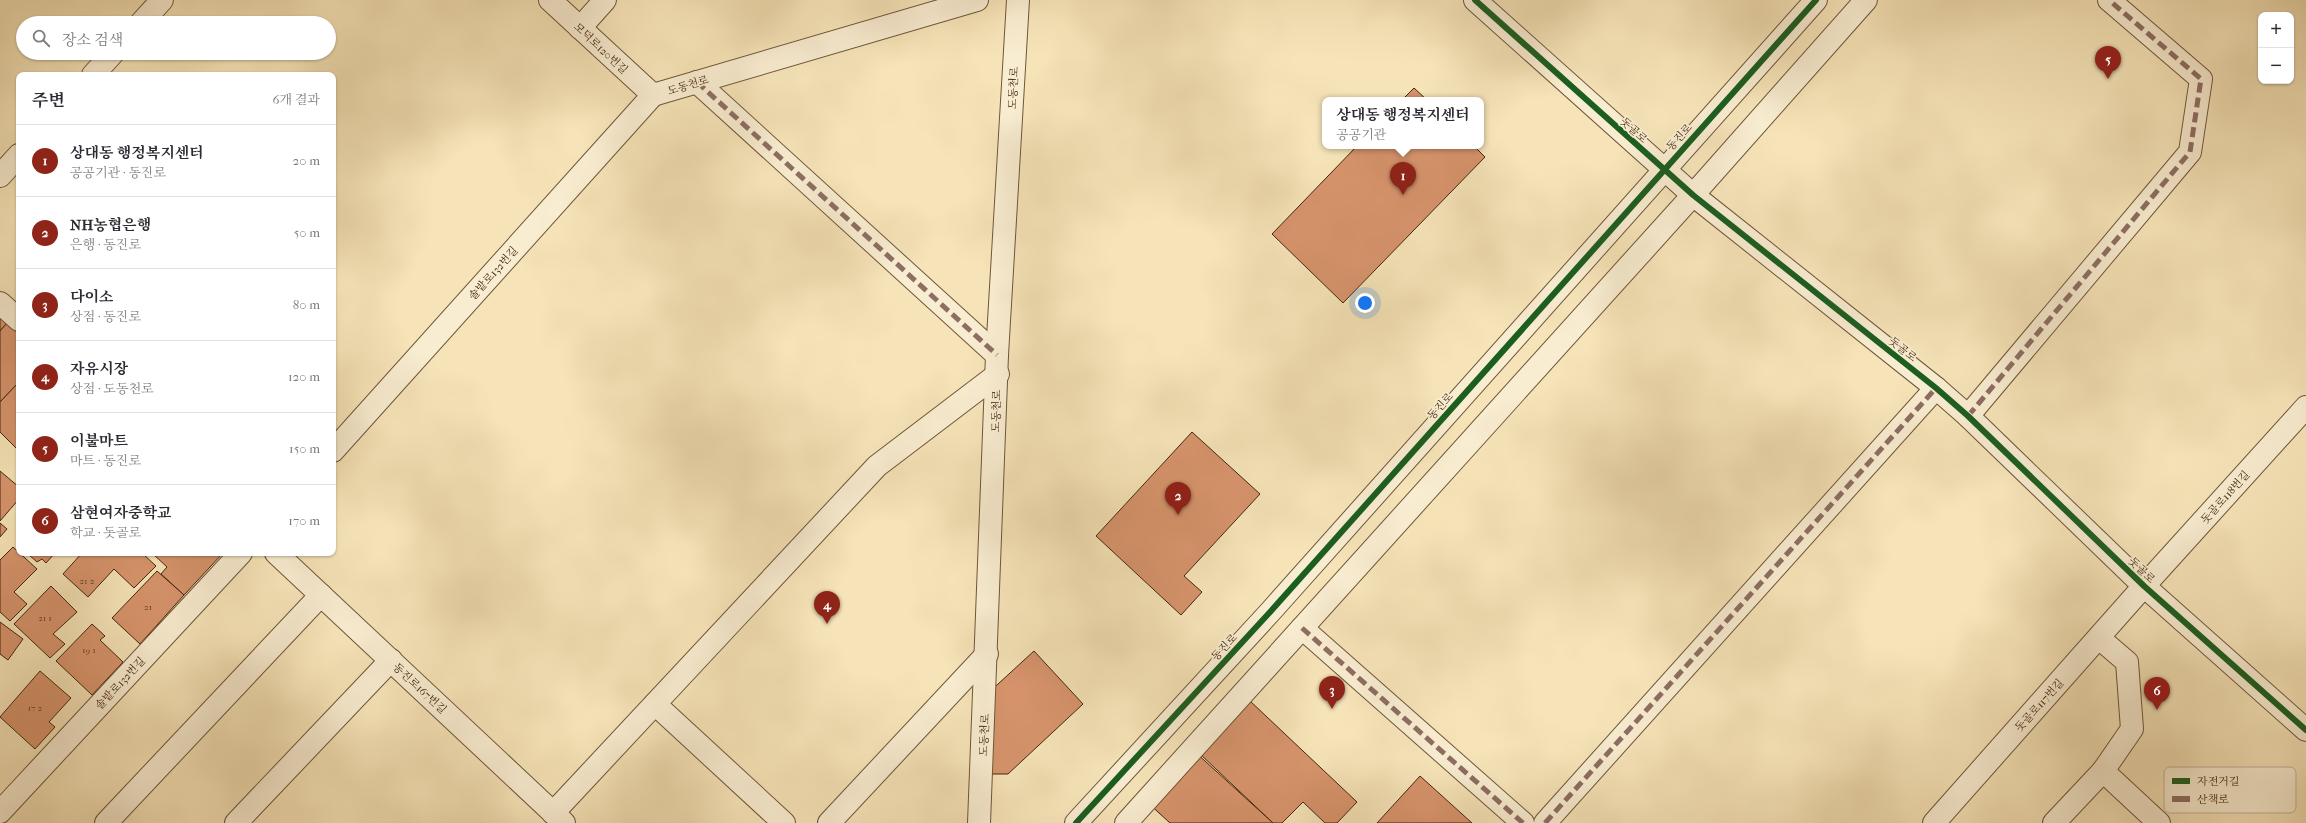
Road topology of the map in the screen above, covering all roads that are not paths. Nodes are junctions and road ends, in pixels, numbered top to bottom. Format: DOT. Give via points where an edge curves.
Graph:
graph roads {
  1 [pos="162,0"];
  2 [pos="550,0"];
  3 [pos="605,0"];
  4 [pos="977,0"];
  5 [pos="1018,0"];
  6 [pos="1475,0"];
  7 [pos="1816,0"];
  8 [pos="1866,0"];
  9 [pos="2109,0"];
  10 [pos="147,16"];
  11 [pos="580,28"];
  12 [pos="107,60"];
  13 [pos="96,72"];
  14 [pos="697,82"];
  15 [pos="653,96"];
  16 [pos="16,158"];
  17 [pos="1663,170"];
  18 [pos="0,176"];
  19 [pos="1693,195"];
  20 [pos="0,303"];
  21 [pos="16,317"];
  22 [pos="998,365"];
  23 [pos="1936,388"];
  24 [pos="2306,407"];
  25 [pos="1968,416"];
  26 [pos="336,448"];
  27 [pos="237,556"];
  28 [pos="279,556"];
  29 [pos="2144,586"];
  30 [pos="321,595"];
  31 [pos="1302,628"];
  32 [pos="2099,638"];
  33 [pos="987,654"];
  34 [pos="391,660"];
  35 [pos="654,704"];
  36 [pos="2306,730"];
  37 [pos="2103,770"];
  38 [pos="0,812"];
  39 [pos="559,818"];
  40 [pos="106,823"];
  41 [pos="236,823"];
  42 [pos="784,823"];
  43 [pos="829,823"];
  44 [pos="979,823"];
  45 [pos="1076,823"];
  46 [pos="1126,823"];
  47 [pos="1523,823"];
  48 [pos="1546,823"];
  49 [pos="1934,823"];
  50 [pos="2054,823"];
  51 [pos="2159,823"];
  1 -- 10 [label="street"];
  2 -- 11 [label="street, 모덕로120번길"];
  3 -- 11 [label="street"];
  4 -- 14 [label="street, 도동천로"];
  5 -- 22 [label="street, 도동천로"];
  6 -- 17 [label="street, 돗골로"];
  7 -- 17 [label="street, 동진로"];
  8 -- 19 [label="street"];
  9 -- 25 [label="street" via="2201,79 2190,152"];
  11 -- 15 [label="street, 모덕로120번길"];
  12 -- 13 [label="street"];
  14 -- 15 [label="street, 도동천로"];
  14 -- 22 [label="street"];
  15 -- 26 [label="street, 솔밭로132번길"];
  16 -- 18 [label="street"];
  17 -- 19 [label="street, 돗골로"];
  17 -- 45 [label="street, 동진로" via="1271,611"];
  19 -- 23 [label="street, 돗골로"];
  19 -- 31 [label="street"];
  20 -- 21 [label="street"];
  22 -- 33 [label="street, 도동천로"];
  22 -- 35 [label="street" via="877,466"];
  23 -- 25 [label="street, 돗골로"];
  23 -- 48 [label="street"];
  24 -- 29 [label="street, 돗골로118번길"];
  25 -- 29 [label="street, 돗골로"];
  27 -- 38 [label="street, 솔밭로132번길"];
  28 -- 30 [label="street, 동진로167번길"];
  29 -- 32 [label="street, 돗골로117번길"];
  29 -- 36 [label="street, 돗골로"];
  30 -- 34 [label="street, 동진로167번길"];
  30 -- 40 [label="street"];
  31 -- 46 [label="street"];
  31 -- 47 [label="street"];
  32 -- 37 [label="street" via="2127,662 2132,728"];
  32 -- 49 [label="street, 돗골로117번길"];
  33 -- 43 [label="street"];
  33 -- 44 [label="street, 도동천로"];
  34 -- 39 [label="street, 동진로167번길"];
  34 -- 41 [label="street"];
  35 -- 39 [label="street"];
  35 -- 42 [label="street"];
  37 -- 50 [label="street"];
  37 -- 51 [label="street"];
}
